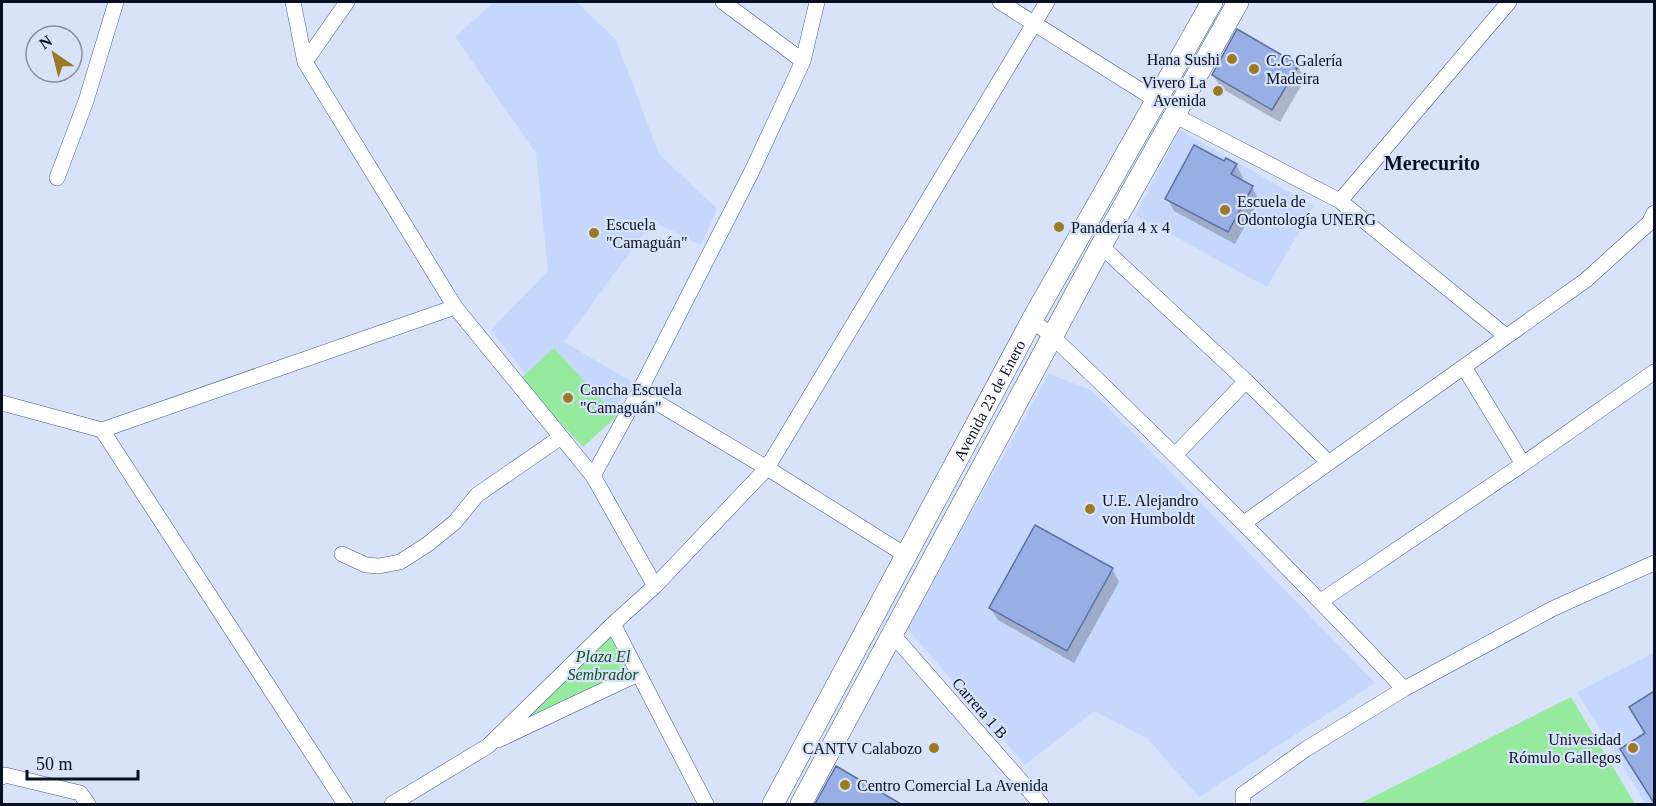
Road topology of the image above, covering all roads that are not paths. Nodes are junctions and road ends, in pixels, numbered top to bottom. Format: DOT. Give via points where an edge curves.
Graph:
graph roads {
  1 [pos="116,2"];
  2 [pos="293,2"];
  3 [pos="347,2"];
  4 [pos="723,2"];
  5 [pos="817,2"];
  6 [pos="1000,2"];
  7 [pos="1047,2"];
  8 [pos="1212,2"];
  9 [pos="1238,2"];
  10 [pos="1509,2"];
  11 [pos="1034,23"];
  12 [pos="803,61"];
  13 [pos="305,62"];
  14 [pos="1156,100"];
  15 [pos="1174,116"];
  16 [pos="57,178"];
  17 [pos="1340,201"];
  18 [pos="1653,223"];
  19 [pos="1101,246"];
  20 [pos="455,308"];
  21 [pos="1032,320"];
  22 [pos="1506,336"];
  23 [pos="1053,338"];
  24 [pos="1464,367"];
  25 [pos="1654,372"];
  26 [pos="1246,381"];
  27 [pos="639,392"];
  28 [pos="2,403"];
  29 [pos="102,430"];
  30 [pos="561,437"];
  31 [pos="1176,454"];
  32 [pos="1329,463"];
  33 [pos="1523,464"];
  34 [pos="767,468"];
  35 [pos="593,476"];
  36 [pos="1244,523"];
  37 [pos="342,554"];
  38 [pos="907,556"];
  39 [pos="1654,563"];
  40 [pos="655,586"];
  41 [pos="1321,601"];
  42 [pos="613,624"];
  43 [pos="893,635"];
  44 [pos="638,674"];
  45 [pos="1404,689"];
  46 [pos="488,746"];
  47 [pos="2,777"];
  48 [pos="1243,799"];
  49 [pos="88,804"];
  50 [pos="345,804"];
  51 [pos="392,804"];
  52 [pos="706,804"];
  53 [pos="773,804"];
  54 [pos="801,804"];
  55 [pos="1041,804"];
  1 -- 16 [label="street" via="86,101"];
  2 -- 13 [label="street"];
  3 -- 13 [label="street"];
  4 -- 12 [label="street"];
  5 -- 12 [label="street"];
  6 -- 11 [label="street"];
  7 -- 11 [label="street"];
  8 -- 14 [label="main road, Avenida 23 de Enero"];
  9 -- 15 [label="main road, Avenida 23 de Enero"];
  10 -- 17 [label="street"];
  11 -- 14 [label="street"];
  11 -- 34 [label="street"];
  12 -- 27 [label="street" via="752,171"];
  13 -- 20 [label="street"];
  14 -- 21 [label="main road, Avenida 23 de Enero"];
  15 -- 17 [label="street"];
  15 -- 19 [label="main road, Avenida 23 de Enero"];
  17 -- 22 [label="street"];
  18 -- 22 [label="street" via="1586,280"];
  19 -- 23 [label="main road, Avenida 23 de Enero"];
  19 -- 26 [label="street"];
  20 -- 29 [label="street"];
  20 -- 30 [label="street"];
  21 -- 23 [label="street"];
  21 -- 38 [label="main road, Avenida 23 de Enero"];
  22 -- 24 [label="street"];
  23 -- 31 [label="street"];
  23 -- 43 [label="main road, Avenida 23 de Enero"];
  24 -- 32 [label="street"];
  24 -- 33 [label="street"];
  25 -- 33 [label="street"];
  26 -- 31 [label="street"];
  26 -- 32 [label="street"];
  27 -- 34 [label="street"];
  27 -- 35 [label="street"];
  28 -- 29 [label="street"];
  29 -- 50 [label="street"];
  30 -- 35 [label="street"];
  30 -- 37 [label="street" via="477,495 458,519 400,562 366,565"];
  31 -- 36 [label="street"];
  32 -- 36 [label="street"];
  33 -- 41 [label="street"];
  34 -- 38 [label="street"];
  34 -- 40 [label="street"];
  35 -- 40 [label="street"];
  36 -- 41 [label="street"];
  38 -- 53 [label="main road, Avenida 23 de Enero"];
  39 -- 45 [label="street" via="1552,609"];
  40 -- 42 [label="street"];
  41 -- 45 [label="street"];
  42 -- 44 [label="street"];
  42 -- 46 [label="street"];
  43 -- 54 [label="main road, Avenida 23 de Enero"];
  43 -- 55 [label="street, Carrera 1 B"];
  44 -- 46 [label="street"];
  44 -- 52 [label="street"];
  45 -- 48 [label="street" via="1306,749"];
  46 -- 51 [label="street"];
  47 -- 49 [label="street" via="80,793"];
}
